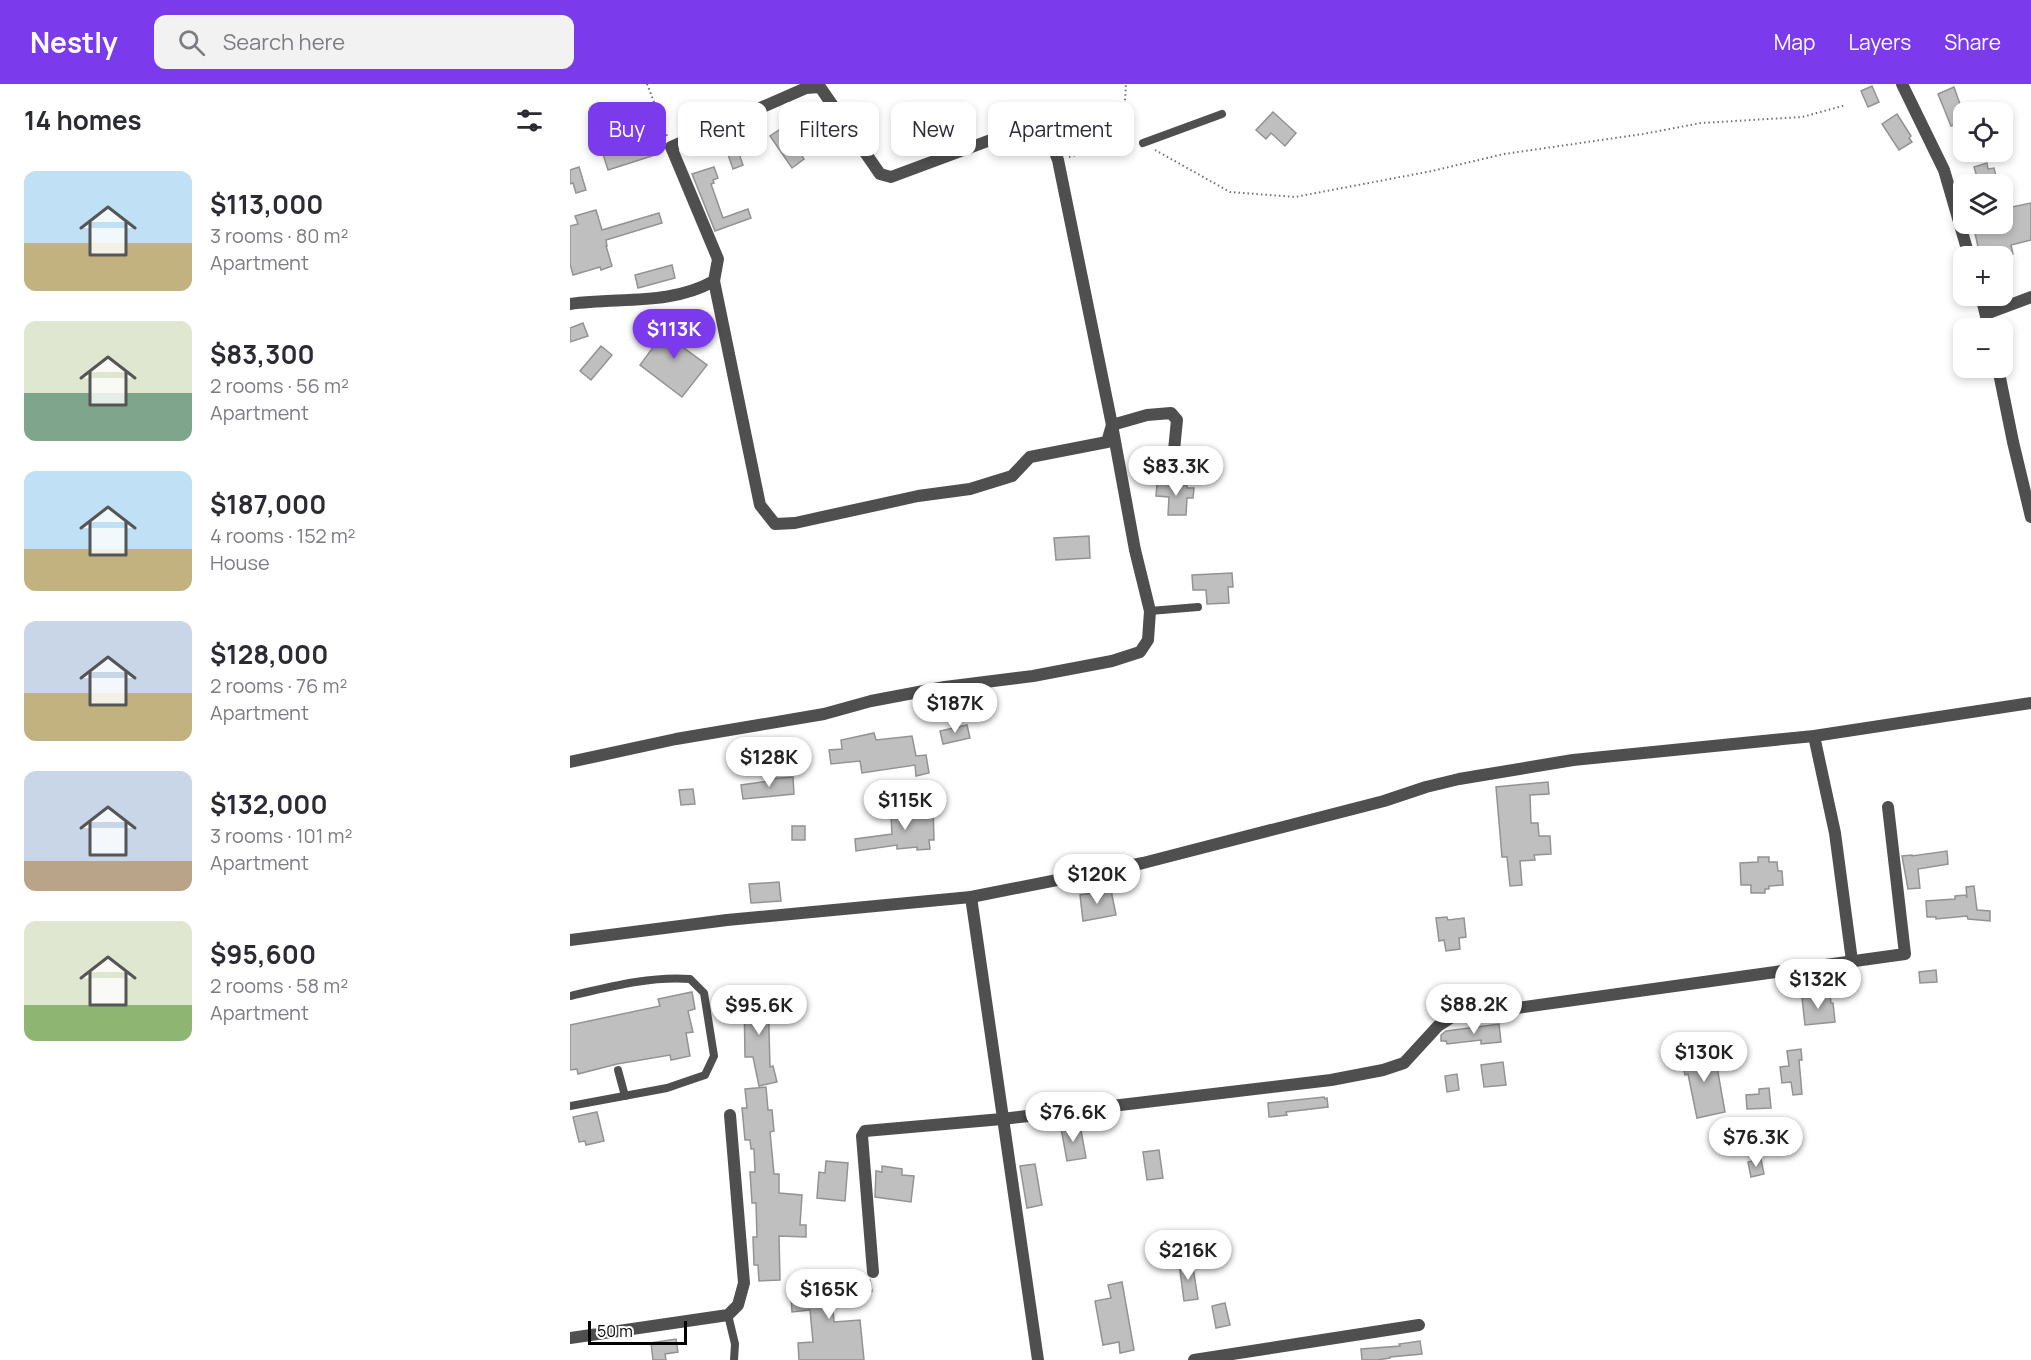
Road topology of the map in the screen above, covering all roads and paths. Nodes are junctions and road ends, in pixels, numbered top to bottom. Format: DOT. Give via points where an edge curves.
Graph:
graph roads {
  1 [pos="647,84"];
  2 [pos="1126,84"];
  3 [pos="1902,84"];
  4 [pos="1125,102"];
  5 [pos="1846,105"];
  6 [pos="1222,114"];
  7 [pos="988,141"];
  8 [pos="1143,143"];
  9 [pos="671,147"];
  10 [pos="1056,156"];
  11 [pos="1058,160"];
  12 [pos="1966,246"];
  13 [pos="714,281"];
  14 [pos="2031,297"];
  15 [pos="570,304"];
  16 [pos="1984,306"];
  17 [pos="1986,314"];
  18 [pos="1987,318"];
  19 [pos="2000,378"];
  20 [pos="1112,425"];
  21 [pos="1172,470"];
  22 [pos="2031,517"];
  23 [pos="1198,607"];
  24 [pos="1150,611"];
  25 [pos="2031,703"];
  26 [pos="1814,736"];
  27 [pos="570,762"];
  28 [pos="1888,807"];
  29 [pos="971,897"];
  30 [pos="570,940"];
  31 [pos="1852,961"];
  32 [pos="570,996"];
  33 [pos="618,1071"];
  34 [pos="625,1096"];
  35 [pos="570,1106"];
  36 [pos="730,1115"];
  37 [pos="1002,1119"];
  38 [pos="873,1272"];
  39 [pos="728,1315"];
  40 [pos="1419,1325"];
  41 [pos="570,1338"];
  42 [pos="734,1360"];
  43 [pos="1038,1360"];
  44 [pos="1194,1360"];
  1 -- 9 [label="path"];
  2 -- 4 [label="path"];
  3 -- 12 [label="street" via="1944,170"];
  5 -- 8 [label="path" via="1802,117 1701,123 1504,154 1295,197 1230,192"];
  6 -- 8 [label="lane"];
  7 -- 9 [label="street" via="885,176 820,87 814,86"];
  8 -- 11 [label="path" via="1118,144"];
  9 -- 13 [label="street" via="718,259"];
  10 -- 11 [label="street"];
  11 -- 20 [label="street"];
  13 -- 15 [label="street" via="678,295"];
  13 -- 20 [label="street" via="760,505 775,524 981,486 1012,476 1030,457 1107,442"];
  14 -- 17 [label="street"];
  16 -- 17 [label="street"];
  17 -- 18 [label="street"];
  19 -- 22 [label="street"];
  20 -- 21 [label="street" via="1171,412 1177,420"];
  20 -- 24 [label="street"];
  23 -- 24 [label="lane"];
  24 -- 27 [label="street" via="1148,640 1140,652 1112,661 934,689"];
  25 -- 26 [label="street"];
  26 -- 29 [label="street" via="1573,760 1459,779 1143,863"];
  26 -- 31 [label="street" via="1835,833"];
  28 -- 31 [label="street" via="1905,954"];
  29 -- 30 [label="street" via="727,920"];
  29 -- 37 [label="street"];
  31 -- 37 [label="street" via="1452,1017 1438,1026 1404,1063 1331,1080"];
  32 -- 34 [label="lane" via="673,978 690,979 704,993 714,1056 705,1075"];
  33 -- 34 [label="lane"];
  34 -- 35 [label="lane"];
  36 -- 39 [label="street" via="744,1283 738,1305"];
  37 -- 38 [label="street" via="865,1131 862,1136"];
  37 -- 43 [label="street"];
  39 -- 41 [label="street"];
  39 -- 42 [label="lane" via="735,1344"];
  40 -- 44 [label="street"];
}
